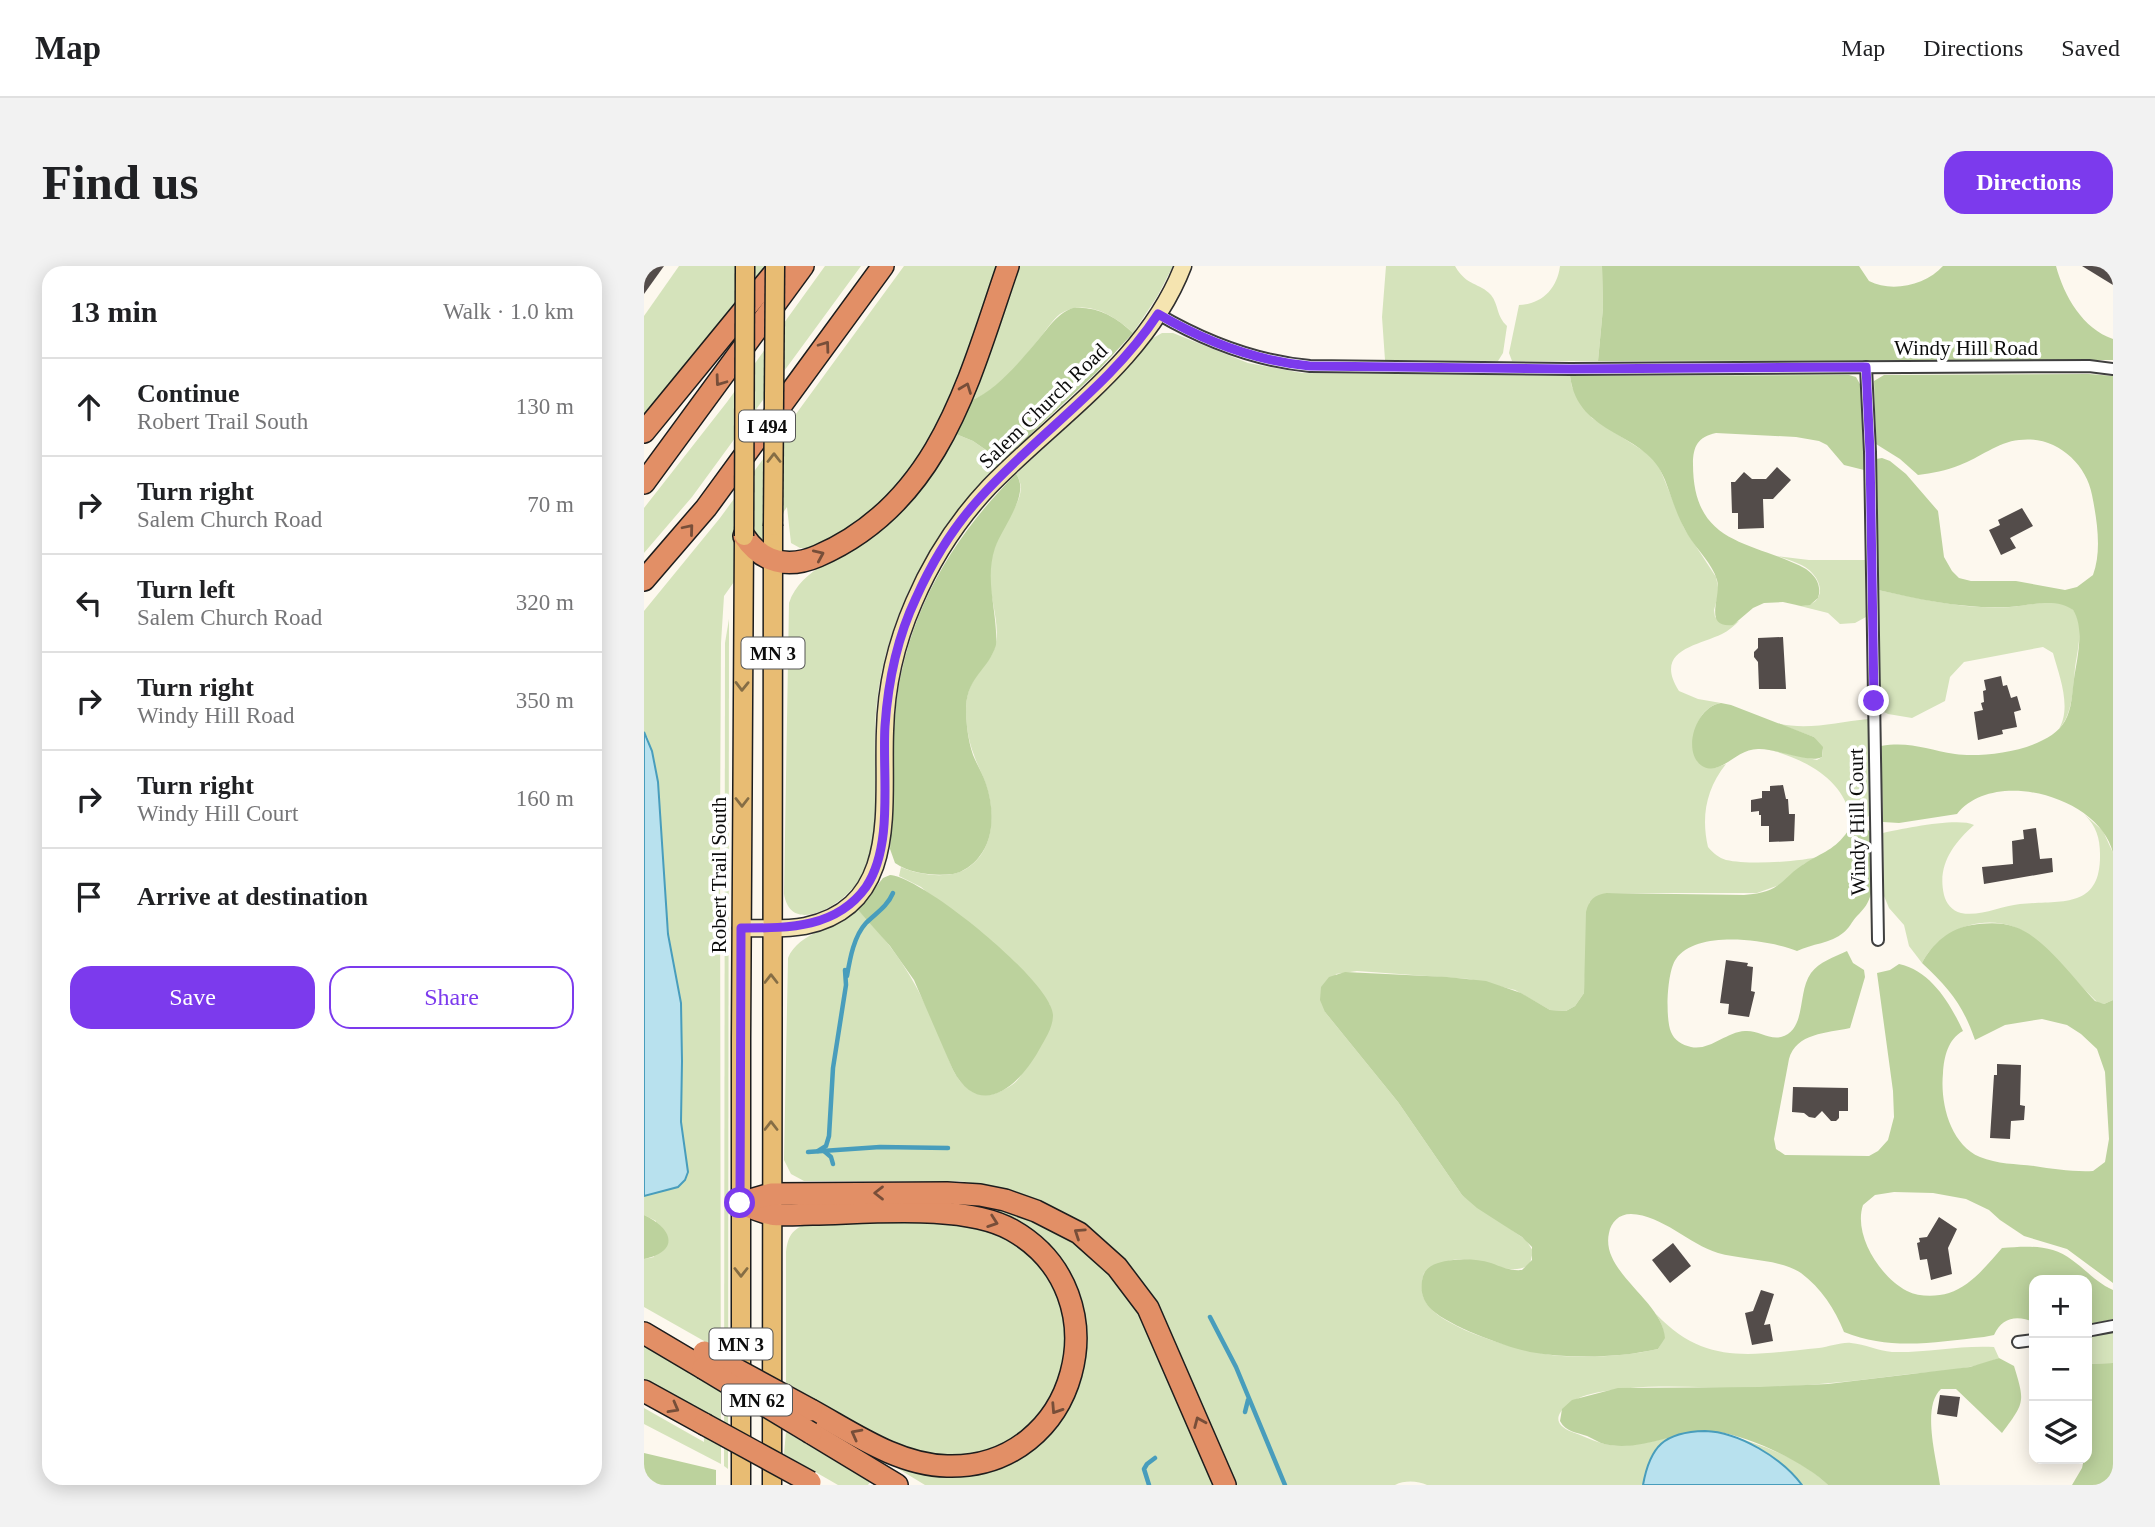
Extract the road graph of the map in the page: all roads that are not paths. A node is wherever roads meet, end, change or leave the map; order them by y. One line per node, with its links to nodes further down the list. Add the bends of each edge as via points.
1 (745, 266): 13 (main road, Robert Trail South / MN 3, bridge)
2 (775, 266): 13 (main road, Robert Trail South / MN 3, one-way to 2, bridge, via 773,526)
3 (780, 266): 11 (highway)
4 (803, 266): 12 (highway, one-way to 12)
5 (883, 266): 14 (highway, I 494, one-way to 5, via 706,508)
6 (1008, 266): 13 (highway, one-way to 6, via 799,562 830,550 871,523 913,481 953,419)
7 (1183, 266): 8 (street, Salem Church Road)
8 (1158, 314): 9 (street, Windy Hill Road, via 1231,349 1310,366); 16 (street, Salem Church Road, via 1114,369 988,488 941,549 908,615 893,667 885,729 883,831 874,872 858,896 838,913 805,926)
9 (1866, 367): 10 (street, Windy Hill Road); 17 (street, Windy Hill Court)
10 (2113, 369)
11 (644, 432)
12 (644, 483)
13 (758, 549): 15 (main road, Robert Trail South / MN 3, one-way to 15, via 743,569); 16 (main road, Robert Trail South / MN 3)
14 (644, 580)
15 (741, 928): 16 (street, Salem Church Road); 18 (main road, Robert Trail South / MN 3)
16 (771, 928): 19 (main road, Robert Trail South / MN 3, one-way to 16)
17 (1878, 940)
18 (740, 1203): 19 (highway); 29 (main road, Robert Trail South / MN 3, one-way to 29)
19 (771, 1204): 26 (highway, one-way to 26, bridge, via 938,1213 990,1220 1021,1236 1044,1255 1061,1280 1074,1318 1075,1362 1060,1403 1047,1422 1010,1452 970,1465 948,1466 916,1462); 30 (main road, Robert Trail South / MN 3); 32 (highway, one-way to 19, via 1148,1308 1117,1267 1079,1233 1037,1211 980,1195)
20 (644, 1320): 26 (highway)
21 (2113, 1326): 22 (street)
22 (2092, 1330)
23 (644, 1333): 26 (highway, MN 62)
24 (2029, 1341): 25 (street)
25 (2018, 1342)
26 (703, 1360): 31 (highway, MN 62, bridge)
27 (644, 1391): 28 (highway, MN 62, one-way to 28, bridge)
28 (805, 1484)
29 (741, 1485)
30 (772, 1485)
31 (897, 1485)
32 (1225, 1485)

